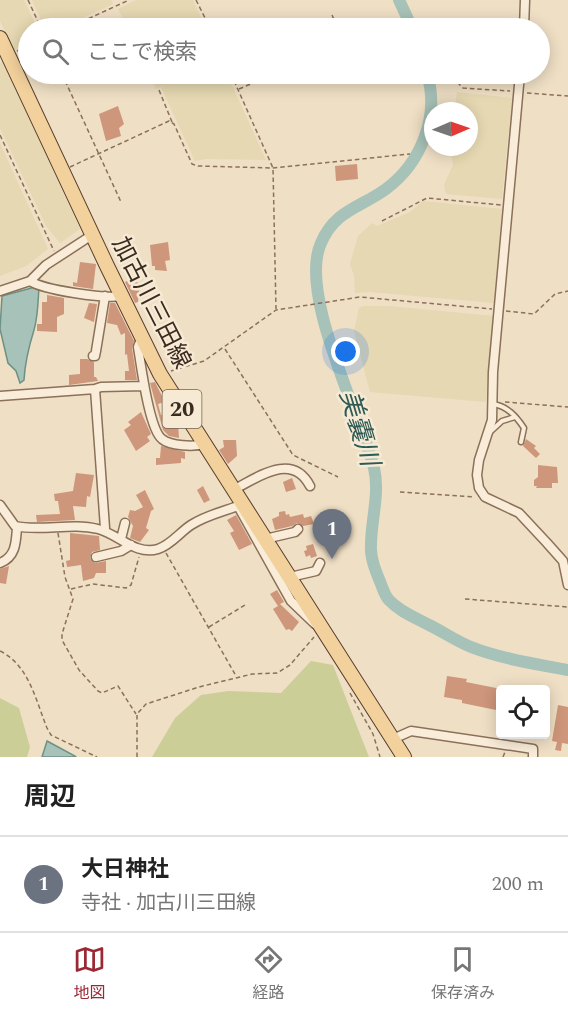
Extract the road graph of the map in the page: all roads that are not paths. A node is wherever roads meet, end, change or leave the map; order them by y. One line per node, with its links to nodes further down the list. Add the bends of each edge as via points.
1 (525, 0): 2 (street)
2 (524, 18)
3 (0, 38): 4 (main road, 加古川三田線 / 20)
4 (18, 77)
5 (21, 84): 7 (main road, 加古川三田線 / 20)
6 (519, 84): 17 (street)
7 (92, 235): 8 (street, via 46,265); 11 (main road, 加古川三田線 / 20)
8 (30, 281): 9 (street); 10 (street)
9 (0, 291)
10 (105, 296): 11 (street); 13 (street)
11 (121, 296): 12 (main road, 加古川三田線 / 20)
12 (141, 339): 14 (street, via 138,347); 21 (main road, 加古川三田線 / 20)
13 (93, 356)
14 (144, 386): 15 (street); 21 (street, via 159,437 176,444)
15 (95, 389): 16 (street); 29 (street)
16 (0, 396)
17 (492, 403): 18 (lane); 19 (street)
18 (516, 417): 19 (lane, via 502,421); 20 (lane, via 524,428)
19 (488, 432): 37 (street, via 477,475 483,496 519,513 563,561)
20 (521, 442)
21 (204, 444): 23 (main road, 加古川三田線 / 20)
22 (310, 486): 23 (street, via 306,478 284,467)
23 (233, 490): 25 (main road, 加古川三田線 / 20)
24 (0, 505): 27 (street)
25 (240, 505): 31 (main road, 加古川三田線 / 20); 32 (street, via 192,524 163,547 148,551); 38 (street, via 291,601 314,625)
26 (125, 523): 30 (street)
27 (17, 527): 29 (street, via 83,526); 34 (street, via 14,551)
28 (298, 529): 31 (street)
29 (104, 531): 30 (street)
30 (121, 539): 32 (street)
31 (266, 539): 36 (main road, 加古川三田線 / 20)
32 (131, 545): 33 (street)
33 (96, 557)
34 (0, 563)
35 (320, 563): 36 (street, via 316,571)
36 (290, 577): 38 (main road, 加古川三田線 / 20)
37 (568, 585)
38 (321, 625): 39 (main road, 加古川三田線 / 20)
39 (393, 739): 40 (main road, 加古川三田線 / 20); 41 (street, via 411,731 532,749)
40 (404, 757)
41 (533, 757)

